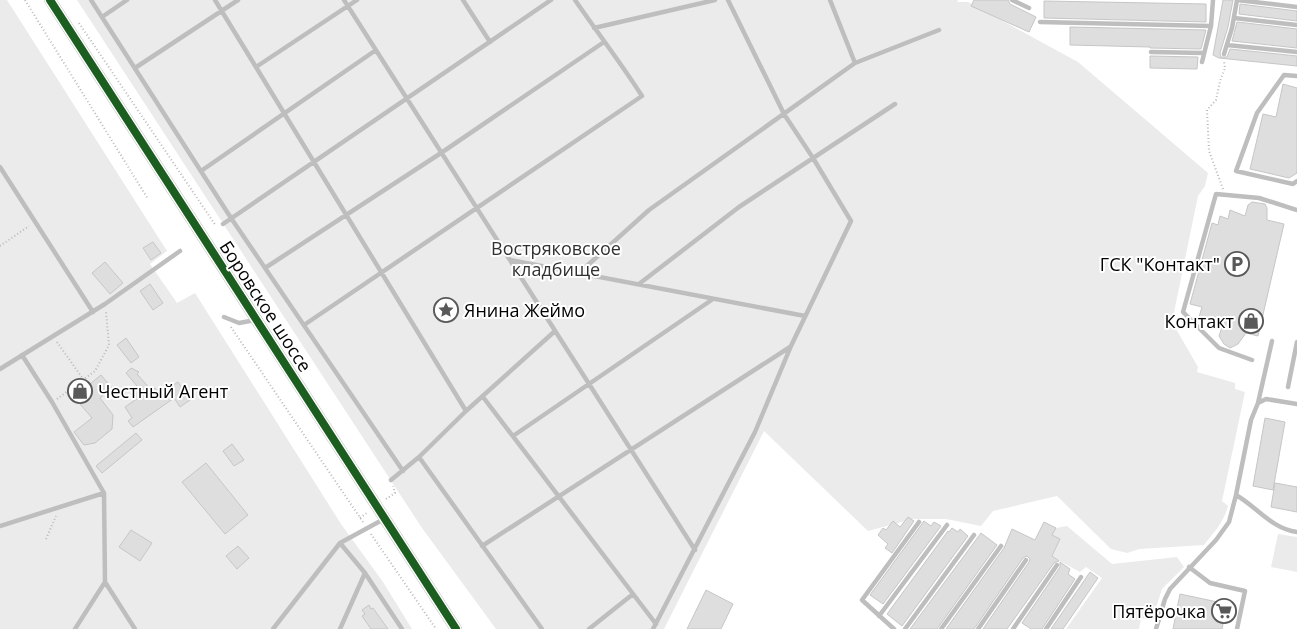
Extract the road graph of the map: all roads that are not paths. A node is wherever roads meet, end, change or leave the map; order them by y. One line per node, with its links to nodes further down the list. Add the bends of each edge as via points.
1 (50, 0): 66 (street, Боровское шоссе)
2 (91, 0): 21 (lane)
3 (127, 0): 21 (lane)
4 (215, 0): 20 (lane)
5 (238, 0): 20 (lane)
6 (344, 0): 17 (lane)
7 (357, 0): 17 (lane)
8 (463, 0): 28 (lane)
9 (552, 0): 28 (lane)
10 (575, 0): 26 (lane)
11 (715, 0): 26 (lane)
12 (728, 0): 44 (lane)
13 (830, 0): 37 (lane)
14 (1012, 0): 19 (lane)
15 (1213, 0): 25 (lane)
16 (1236, 0): 18 (lane); 22 (lane)
17 (348, 6): 31 (lane); 38 (lane)
18 (1297, 6)
19 (1029, 8)
20 (222, 10): 38 (lane); 39 (lane)
21 (102, 17): 39 (lane)
22 (1234, 18): 24 (lane); 30 (lane)
23 (1040, 22): 25 (lane)
24 (1297, 25)
25 (1211, 26): 34 (lane)
26 (594, 28): 29 (lane)
27 (939, 30): 37 (lane)
28 (490, 42): 41 (lane)
29 (604, 42): 45 (lane); 51 (lane, via 642,96)
30 (1227, 45): 33 (lane); 35 (lane)
31 (376, 50): 41 (lane); 43 (lane)
32 (1151, 52): 34 (lane)
33 (1297, 52)
34 (1204, 53): 36 (lane)
35 (1224, 54)
36 (1202, 62)
37 (855, 63): 44 (lane)
38 (256, 67): 43 (lane)
39 (135, 68): 49 (lane)
40 (1297, 76): 50 (lane, via 1284,75 1257,113 1236,172 1293,184)
41 (407, 98): 45 (lane); 47 (lane)
42 (895, 104): 46 (lane)
43 (284, 113): 47 (lane); 49 (lane)
44 (784, 114): 46 (lane); 60 (lane, via 649,210)
45 (442, 153): 51 (lane); 53 (lane)
46 (813, 158): 61 (lane, via 739,207); 64 (lane, via 850,222)
47 (314, 162): 53 (lane); 54 (lane)
48 (0, 167): 63 (lane)
49 (201, 171): 54 (lane)
50 (1297, 181)
51 (477, 208): 57 (lane); 59 (lane)
52 (1297, 210): 73 (lane, via 1259,198 1216,194 1183,312 1219,348)
53 (346, 215): 58 (lane); 59 (lane)
54 (231, 218): 55 (lane); 58 (lane)
55 (223, 224)
56 (180, 251): 63 (lane)
57 (510, 260): 60 (lane); 68 (lane)
58 (265, 268): 67 (lane)
59 (382, 272): 67 (lane); 80 (lane)
60 (580, 273): 61 (lane)
61 (639, 284): 62 (lane)
62 (713, 298): 64 (lane); 75 (lane)
63 (93, 312): 72 (lane)
64 (806, 316): 71 (lane)
65 (224, 317): 66 (lane, via 239,323)
66 (257, 320): 89 (street, Боровское шоссе)
67 (304, 325): 84 (lane)
68 (555, 332): 75 (lane); 77 (lane)
69 (1272, 341): 78 (lane)
70 (1297, 342): 76 (lane)
71 (791, 346): 82 (lane); 98 (lane, via 755,432)
72 (22, 355): 74 (lane); 86 (lane)
73 (1252, 360)
74 (0, 368)
75 (589, 384): 81 (lane); 82 (lane)
76 (1288, 388)
77 (483, 396): 80 (lane); 81 (lane)
78 (1258, 404): 79 (lane, via 1266,400); 87 (lane, via 1251,420)
79 (1297, 404)
80 (466, 411): 83 (lane)
81 (513, 436): 88 (lane)
82 (631, 450): 88 (lane); 98 (lane)
83 (419, 457): 84 (lane); 96 (lane)
84 (403, 470): 85 (lane)
85 (391, 480)
86 (104, 493): 92 (lane); 104 (lane)
87 (1236, 495): 93 (lane, via 1280,528); 101 (lane, via 1223,532)
88 (559, 496): 96 (lane); 105 (lane)
89 (385, 518): 95 (lane); 114 (street, Боровское шоссе)
90 (919, 522): 106 (lane, via 862,600)
91 (947, 525): 106 (lane)
92 (0, 526)
93 (1297, 532)
94 (974, 535): 118 (lane)
95 (340, 543): 102 (lane); 111 (lane)
96 (482, 546): 115 (lane)
97 (1001, 546): 119 (lane)
98 (695, 550): 107 (lane)
99 (1026, 560): 120 (lane)
100 (1057, 566): 108 (lane)
101 (1189, 568): 122 (lane, via 1170,589); 123 (lane, via 1210,583 1245,590)
102 (365, 573): 112 (lane); 113 (lane)
103 (1081, 578): 121 (lane)
104 (105, 582): 109 (lane); 110 (lane)
105 (634, 594): 107 (lane); 116 (lane)
106 (879, 616): 117 (lane)
107 (654, 626)
108 (1015, 628)
109 (75, 629)
110 (135, 629)
111 (273, 629)
112 (340, 629)
113 (402, 629)
114 (456, 629)
115 (542, 629)
116 (588, 629)
117 (894, 629)
118 (905, 629)
119 (942, 629)
120 (978, 629)
121 (1046, 629)
122 (1156, 629)
123 (1237, 629)

